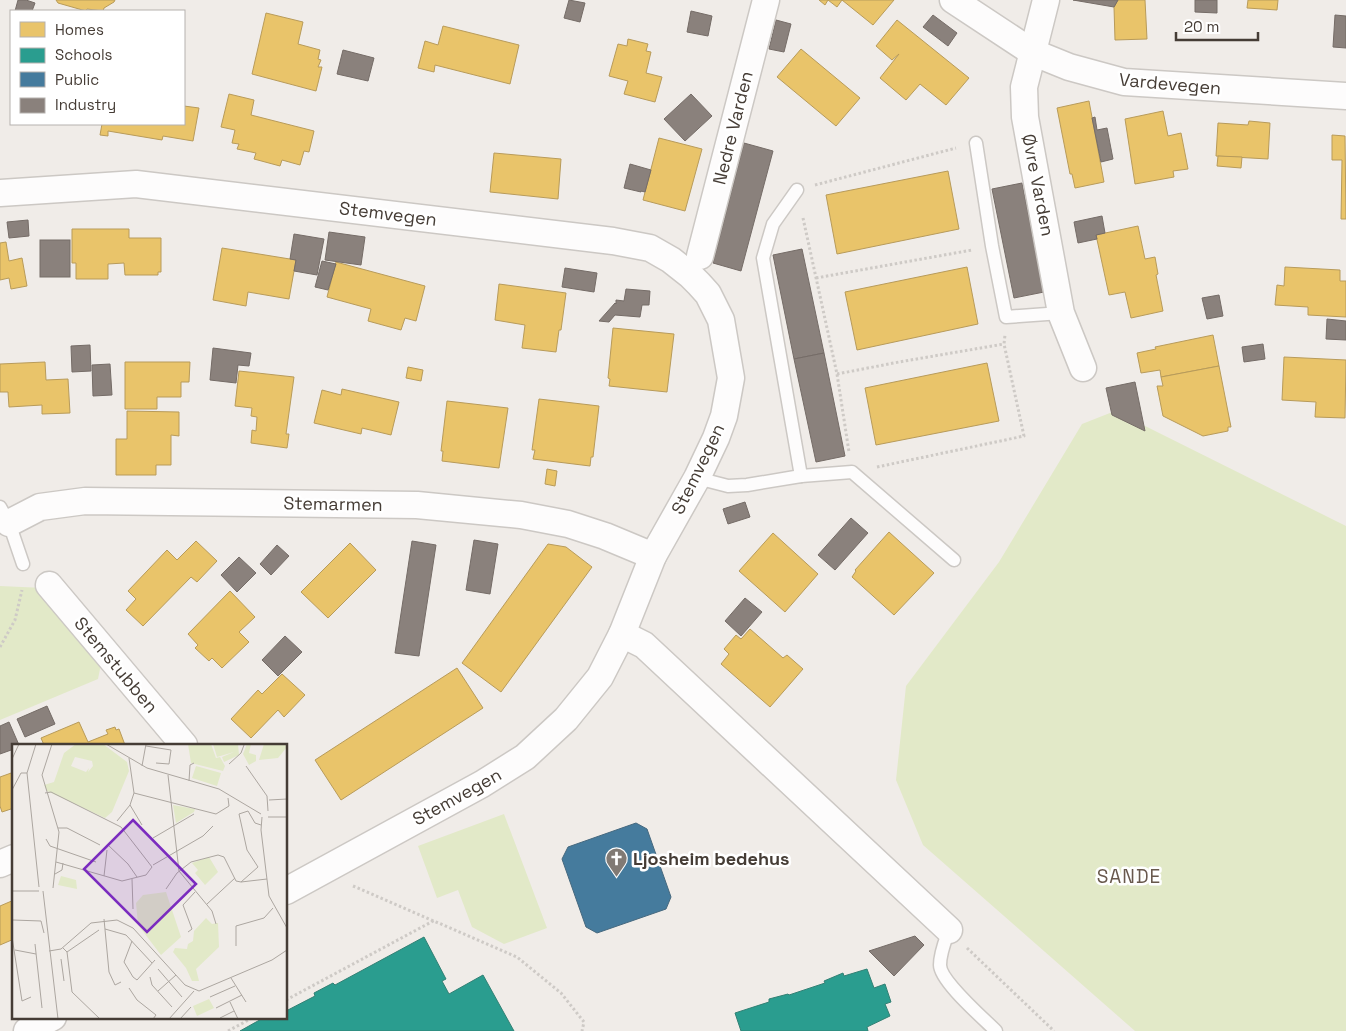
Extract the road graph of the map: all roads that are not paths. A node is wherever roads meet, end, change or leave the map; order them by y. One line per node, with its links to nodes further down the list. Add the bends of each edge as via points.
1 (766, 0): 9 (street, Nedre Varden)
2 (953, 0): 4 (street, Vardevegen)
3 (1046, 0): 4 (street, Øvre Varden)
4 (1032, 52): 5 (street, Vardevegen, via 1069,67 1124,82); 10 (street, Øvre Varden, via 1024,87 1025,117)
5 (1346, 96)
6 (976, 143): 10 (lane, via 1006,317)
7 (797, 190): 12 (lane, via 773,224 763,258)
8 (0, 193): 13 (street, Stemvegen, via 136,184 650,248 690,275 708,294 721,320 726,342 731,378 726,408)
9 (700, 256)
10 (1061, 313): 11 (street, Øvre Varden)
11 (1083, 368)
12 (801, 476): 13 (lane, via 728,486); 16 (lane, via 852,472)
13 (697, 478): 15 (street, Stemvegen)
14 (5, 515): 15 (street, Stemarmen, via 85,501 417,505 521,515 568,524); 17 (lane)
15 (653, 556): 19 (street, Stemvegen)
16 (954, 560)
17 (24, 564)
18 (49, 585): 20 (street, Stemstubben)
19 (622, 634): 23 (street, Stemvegen, via 600,677 566,720 525,757 482,784); 24 (street, via 644,645)
20 (183, 744)
21 (12, 859): 22 (street)
22 (0, 864)
23 (288, 890)
24 (949, 930): 27 (lane, via 940,967 950,985)
25 (51, 1018): 26 (street)
26 (27, 1031)
27 (996, 1031)

